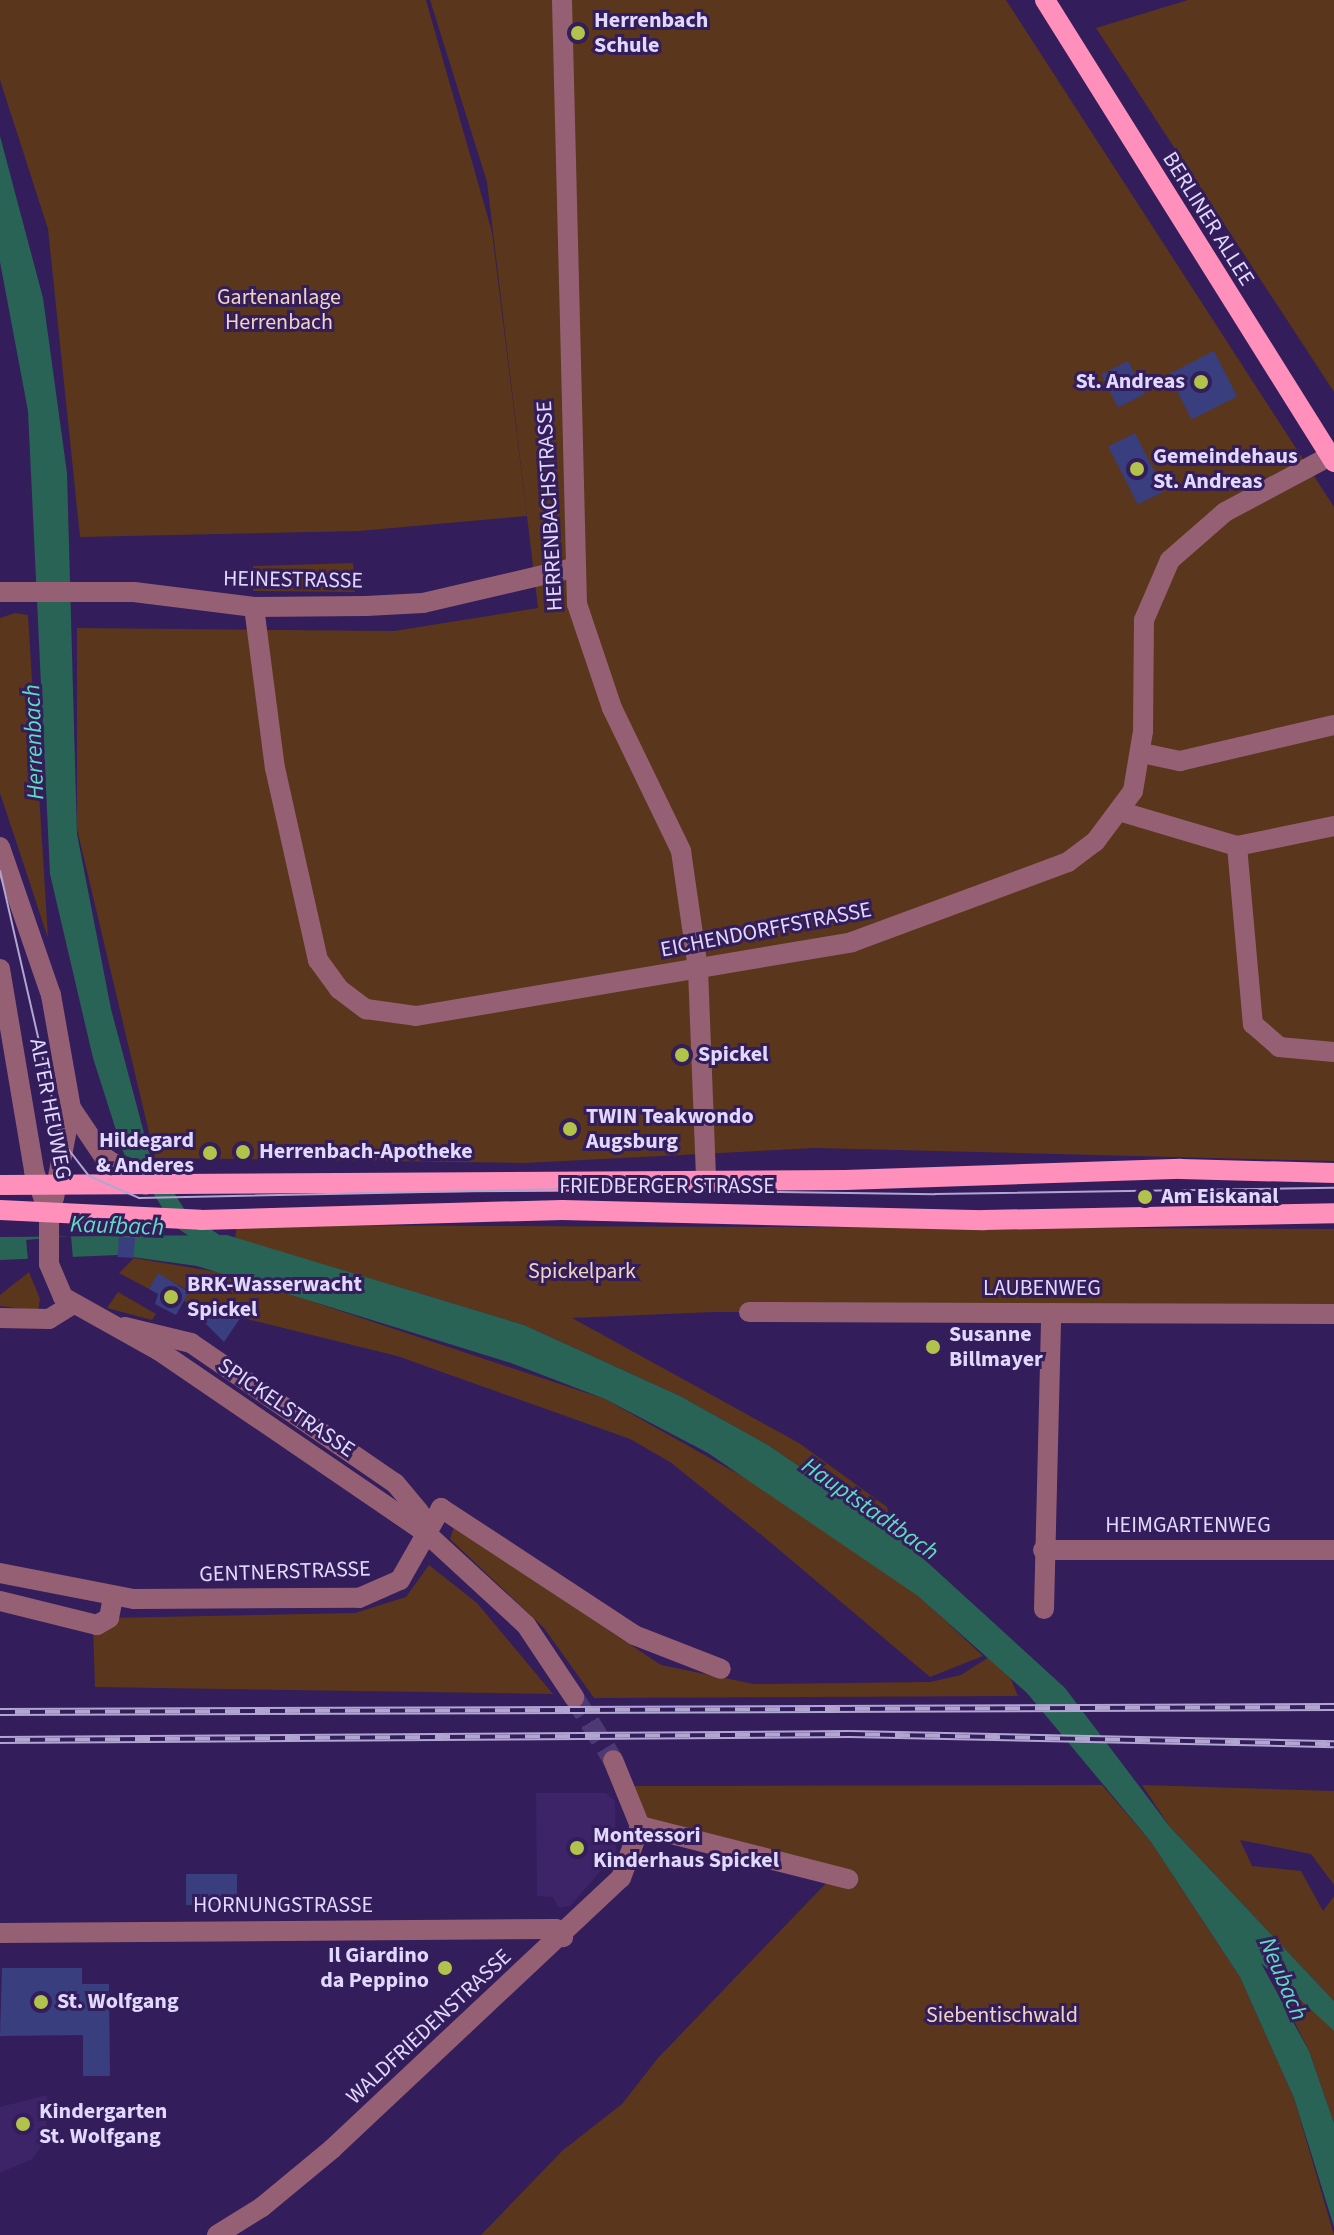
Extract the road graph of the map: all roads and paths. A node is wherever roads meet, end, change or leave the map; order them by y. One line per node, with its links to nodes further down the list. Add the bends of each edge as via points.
1 (562, 0): 4 (street, HERRENBACHSTRASSE, via 569,124)
2 (1045, 0): 3 (main road, BERLINER ALLEE)
3 (1332, 459): 8 (street, EICHENDORFFSTRASSE, via 1225,512 1170,560 1144,620)
4 (573, 568): 6 (street, HEINESTRASSE, via 423,603); 14 (street, HERRENBACHSTRASSE, via 591,655 681,851)
5 (2, 593): 6 (street, HEINESTRASSE, via 71,590)
6 (254, 607): 14 (street, EICHENDORFFSTRASSE, via 275,768 310,934 325,972 349,998 366,1009 416,1016)
7 (1334, 725): 8 (street, via 1180,761)
8 (1142, 753): 9 (street, EICHENDORFFSTRASSE)
9 (1122, 812): 11 (street); 14 (street, EICHENDORFFSTRASSE, via 1068,862 992,895 852,942)
10 (1334, 826): 11 (street)
11 (1237, 846): 15 (street, via 1253,1024 1279,1047)
12 (0, 847): 16 (street, ALTER HEUWEG, via 51,995)
13 (0, 969): 20 (street, ALTER HEUWEG)
14 (698, 969): 19 (street, HERRENBACHSTRASSE)
15 (1334, 1052)
16 (71, 1108): 18 (street); 20 (street, ALTER HEUWEG)
17 (1334, 1173): 19 (main road, FRIEDBERGER STRASSE, via 1181,1169)
18 (117, 1176): 19 (main road, FRIEDBERGER STRASSE, via 146,1185 188,1186); 20 (main road, FRIEDBERGER STRASSE)
19 (706, 1179)
20 (49, 1184): 21 (main road, FRIEDBERGER STRASSE); 24 (street, ALTER HEUWEG)
21 (0, 1185)
22 (0, 1210): 24 (main road, FRIEDBERGER STRASSE)
23 (1334, 1213): 24 (main road, FRIEDBERGER STRASSE, via 984,1220 546,1210)
24 (49, 1223): 25 (street, SPICKELSTRASSE, via 49,1264 63,1297)
25 (73, 1304): 29 (street, via 49,1319); 30 (street, SPICKELSTRASSE)
26 (749, 1312): 27 (street, LAUBENWEG)
27 (1051, 1313): 28 (street, LAUBENWEG); 34 (street)
28 (1334, 1314)
29 (0, 1318)
30 (116, 1327): 31 (street, SPICKELSTRASSE, via 160,1331 191,1343); 33 (street, SPICKELSTRASSE)
31 (409, 1496): 32 (street, SPICKELSTRASSE); 33 (street, SPICKELSTRASSE)
32 (441, 1508): 33 (street); 40 (street, SPICKELSTRASSE, via 634,1635)
33 (426, 1533): 37 (street, GENTNERSTRASSE, via 400,1580 377,1595); 41 (street, SPICKELSTRASSE, via 526,1625)
34 (1043, 1550): 35 (street, HEIMGARTENWEG); 39 (street)
35 (1334, 1550)
36 (0, 1573): 37 (street, GENTNERSTRASSE)
37 (113, 1597): 38 (street, via 109,1618 97,1625)
38 (0, 1601)
39 (1044, 1609)
40 (721, 1669)
41 (574, 1697)
42 (613, 1760): 43 (street)
43 (640, 1826): 44 (street); 46 (street, WALDFRIEDENSTRASSE, via 621,1878)
44 (848, 1879)
45 (0, 1933): 46 (street, HORNUNGSTRASSE, via 556,1929)
46 (563, 1937): 47 (street, WALDFRIEDENSTRASSE, via 332,2149 262,2207)
47 (217, 2235)

